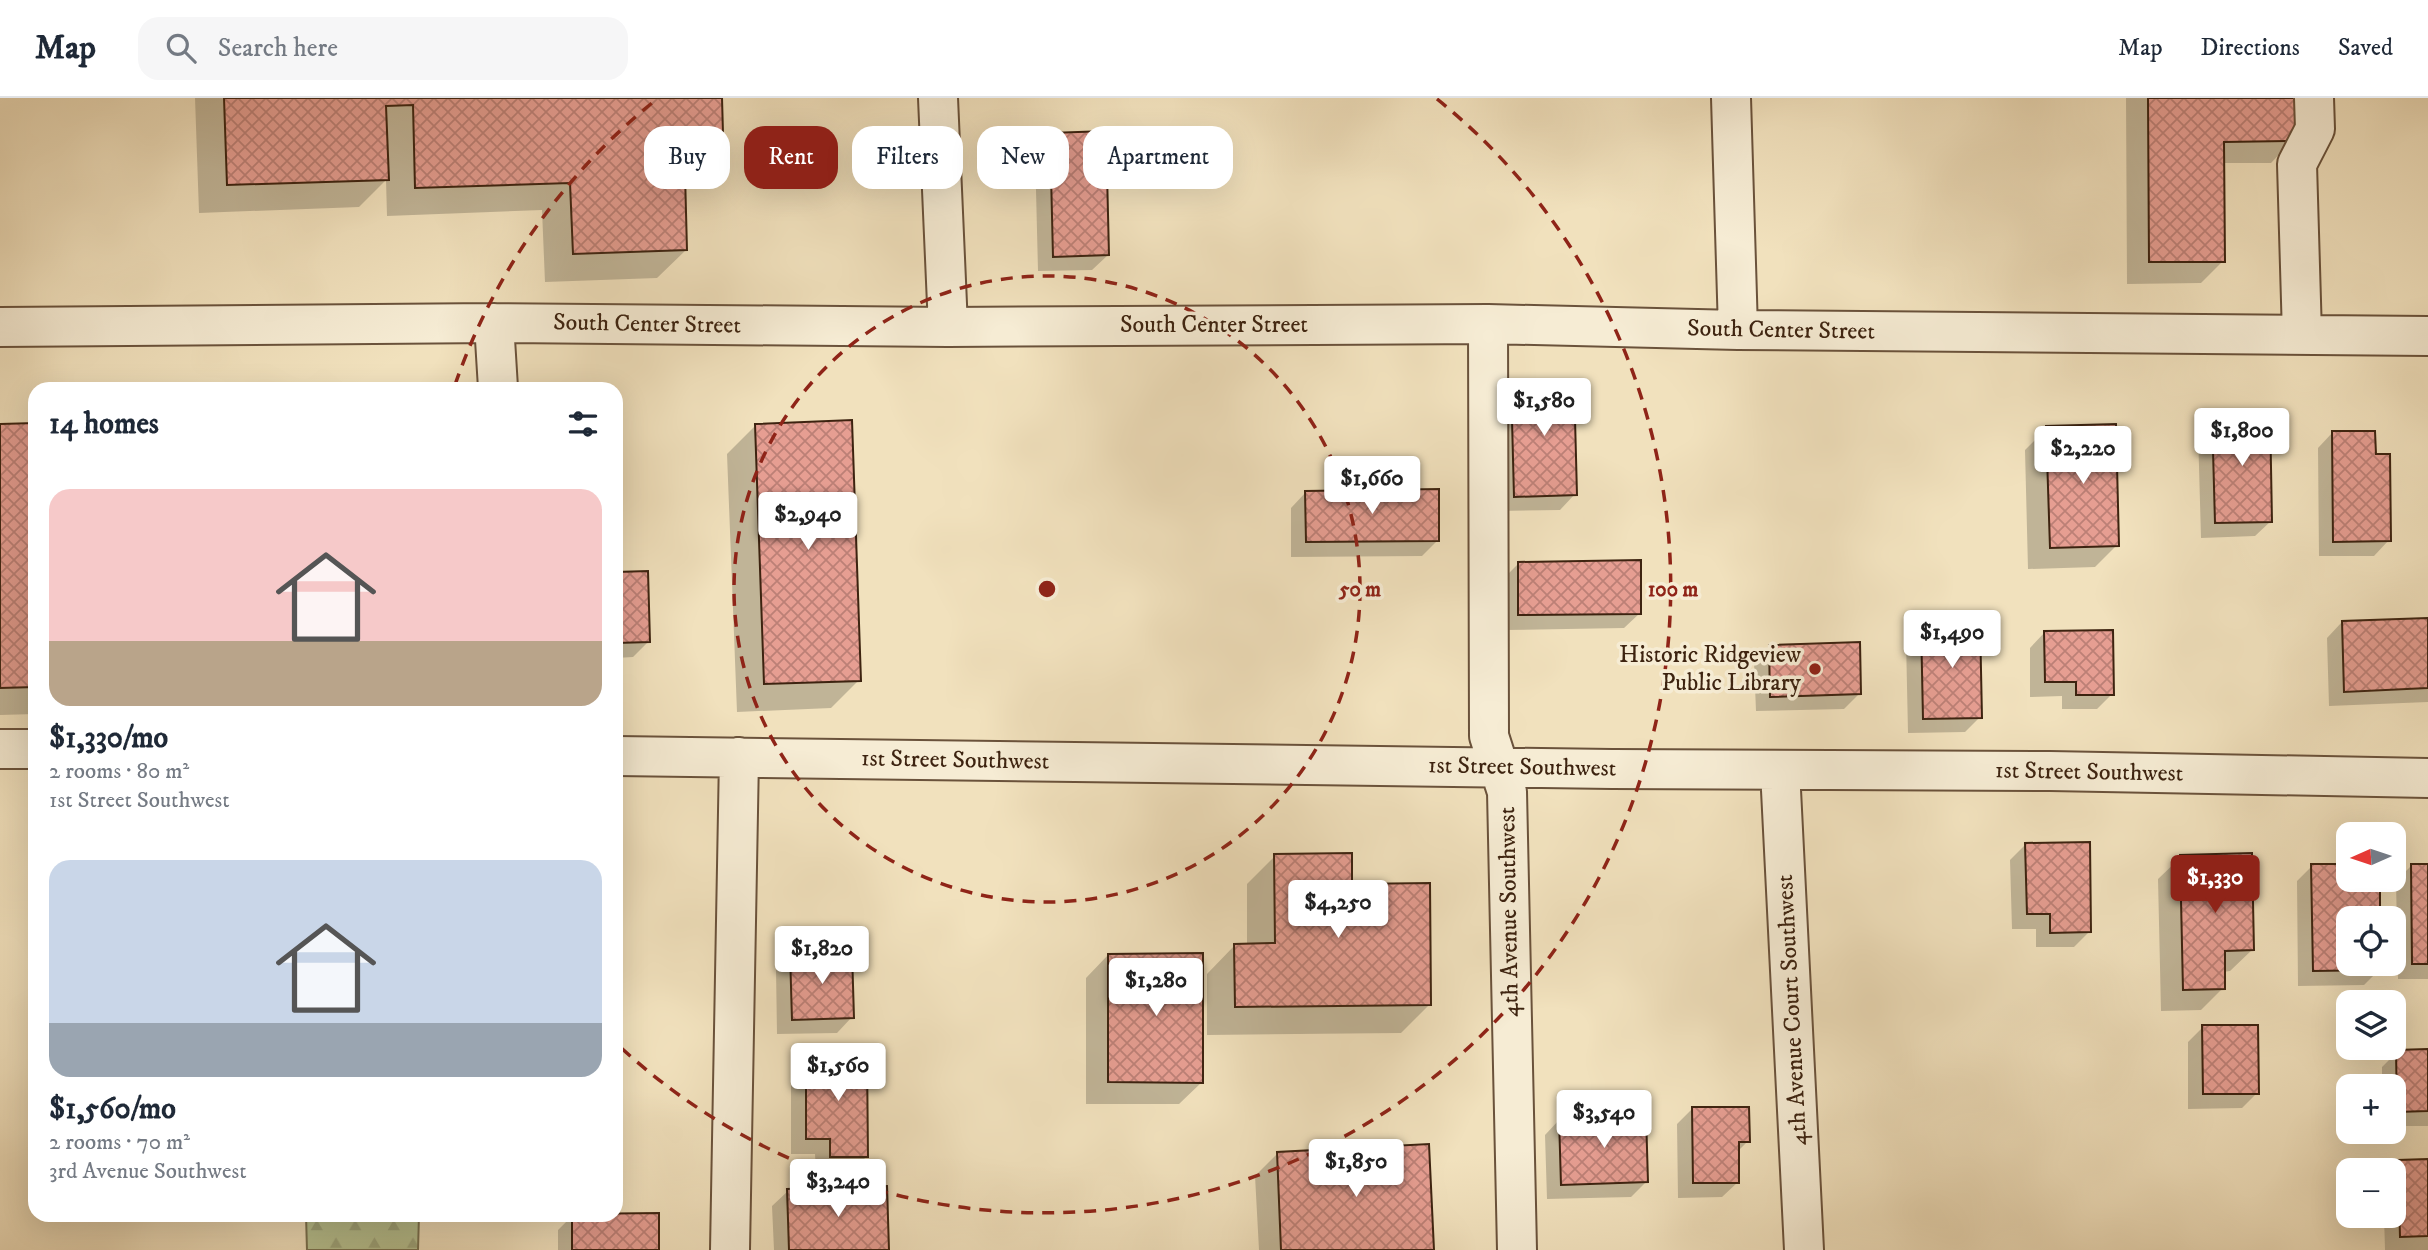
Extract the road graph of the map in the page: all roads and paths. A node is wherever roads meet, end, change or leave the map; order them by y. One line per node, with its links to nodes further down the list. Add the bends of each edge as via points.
1 (938, 98): 7 (street)
2 (1731, 98): 8 (street)
3 (2314, 98): 9 (street, via 2315,129 2297,164)
4 (494, 323): 6 (street, South Center Street); 7 (street, South Center Street); 11 (street)
5 (1488, 324): 7 (street, South Center Street); 8 (street, South Center Street); 16 (street, 4th Avenue Southwest, via 1489,736)
6 (0, 327)
7 (948, 327)
8 (1738, 330): 9 (street, South Center Street)
9 (2302, 335): 10 (street, South Center Street)
10 (2428, 336)
11 (498, 382)
12 (0, 749): 13 (street)
13 (28, 749)
14 (623, 756): 15 (street, 1st Street Southwest)
15 (739, 757): 16 (street, 1st Street Southwest); 19 (street)
16 (1497, 766): 17 (street, 1st Street Southwest); 20 (street, 4th Avenue Southwest, via 1507,792)
17 (1780, 770): 18 (street, 1st Street Southwest); 21 (street, 4th Avenue Court Southwest)
18 (2428, 778)
19 (730, 1250)
20 (1517, 1250)
21 (1804, 1250)

